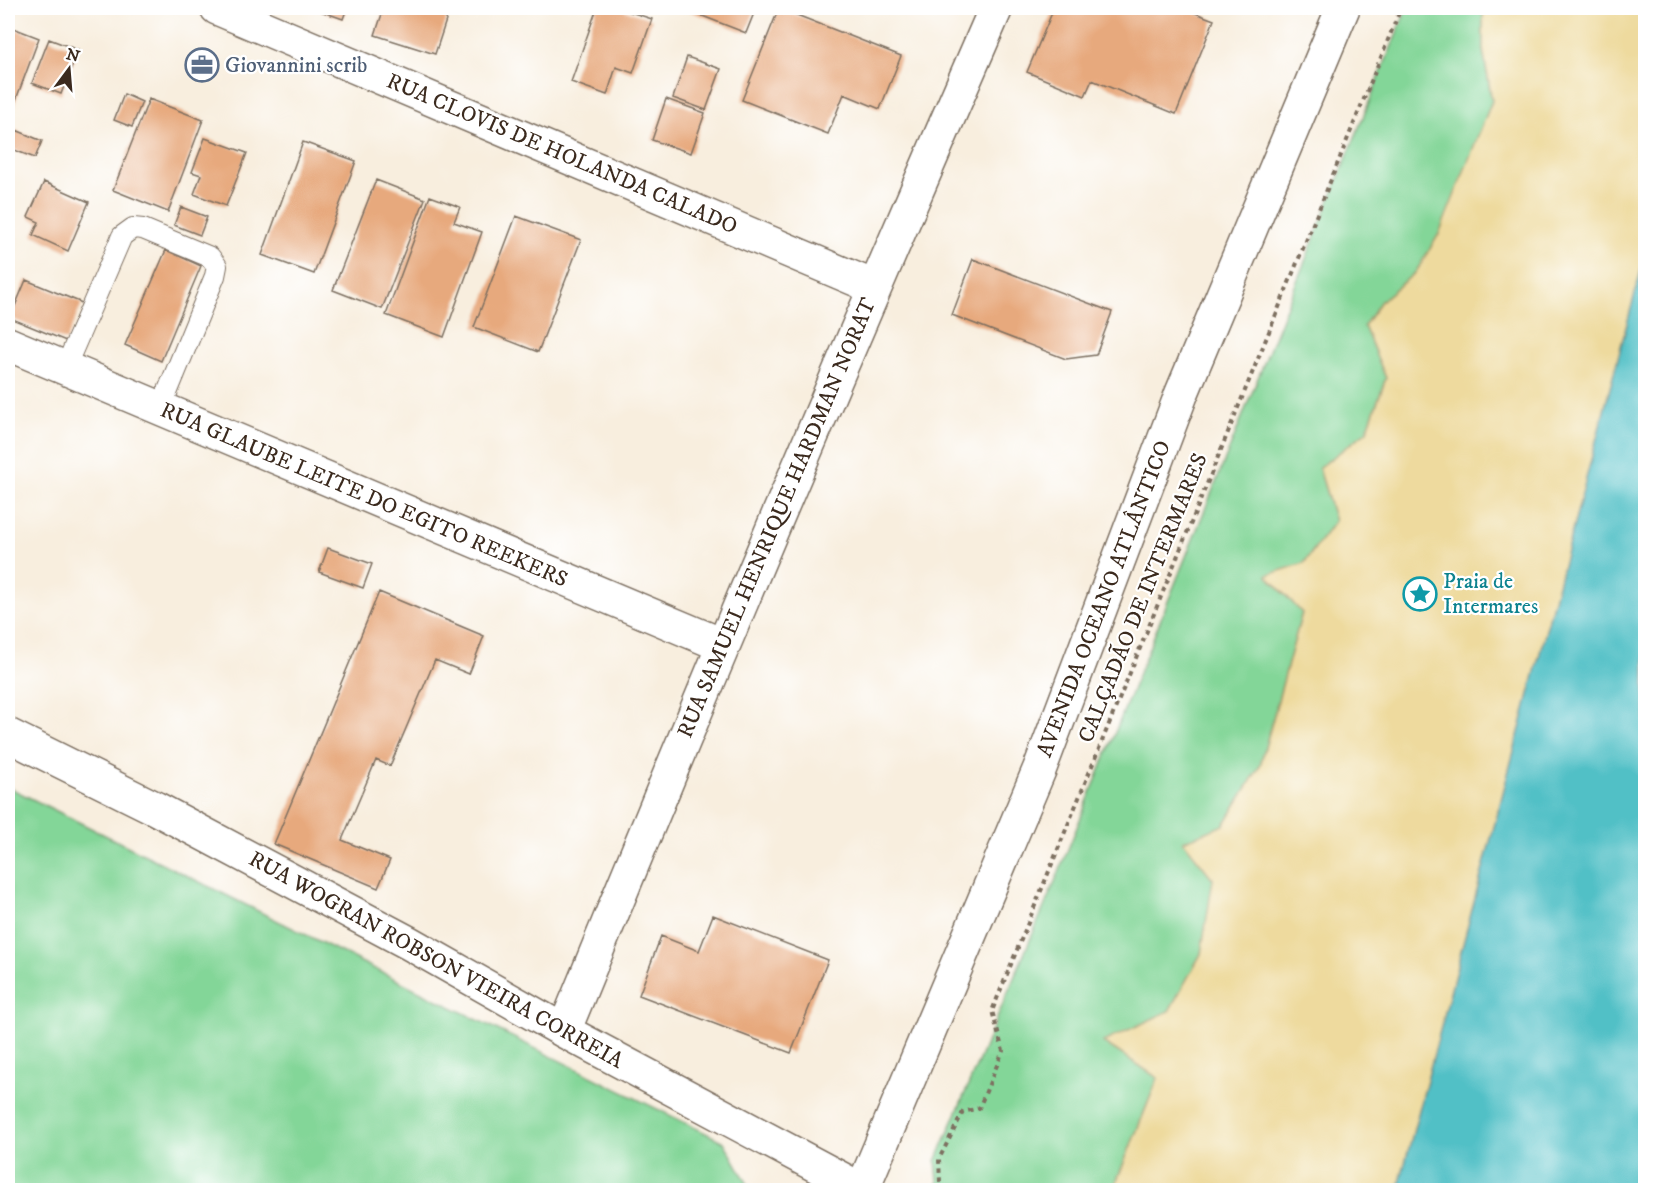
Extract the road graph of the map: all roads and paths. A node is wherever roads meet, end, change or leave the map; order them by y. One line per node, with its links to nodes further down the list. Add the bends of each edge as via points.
1 (217, 8): 5 (street, RUA CLOVIS DE HOLANDA CALADO)
2 (996, 8): 5 (street, RUA SAMUEL HENRIQUE HARDMAN NORAT)
3 (1343, 8): 12 (street, AVENIDA OCEANO ATLÂNTICO, via 1181,396 1040,768)
4 (1401, 8): 13 (path, CALÇADÃO DE INTERMARES, via 992,1011 1003,1051 979,1108 963,1112 939,1159 940,1182)
5 (874, 287): 9 (street, RUA SAMUEL HENRIQUE HARDMAN NORAT)
6 (8, 344): 7 (street, RUA GLAUBE LEITE DO EGITO REEKERS)
7 (65, 368): 8 (street, RUA GLAUBE LEITE DO EGITO REEKERS); 8 (lane, via 122,236 133,228 143,229 210,257 217,266 215,276)
8 (160, 410): 9 (street, RUA GLAUBE LEITE DO EGITO REEKERS)
9 (722, 645): 11 (street, RUA SAMUEL HENRIQUE HARDMAN NORAT)
10 (8, 735): 11 (street, RUA WOGRAN ROBSON VIEIRA CORREIA, via 399,937)
11 (564, 1030): 12 (street, RUA WOGRAN ROBSON VIEIRA CORREIA)
12 (862, 1191)
13 (936, 1191)

